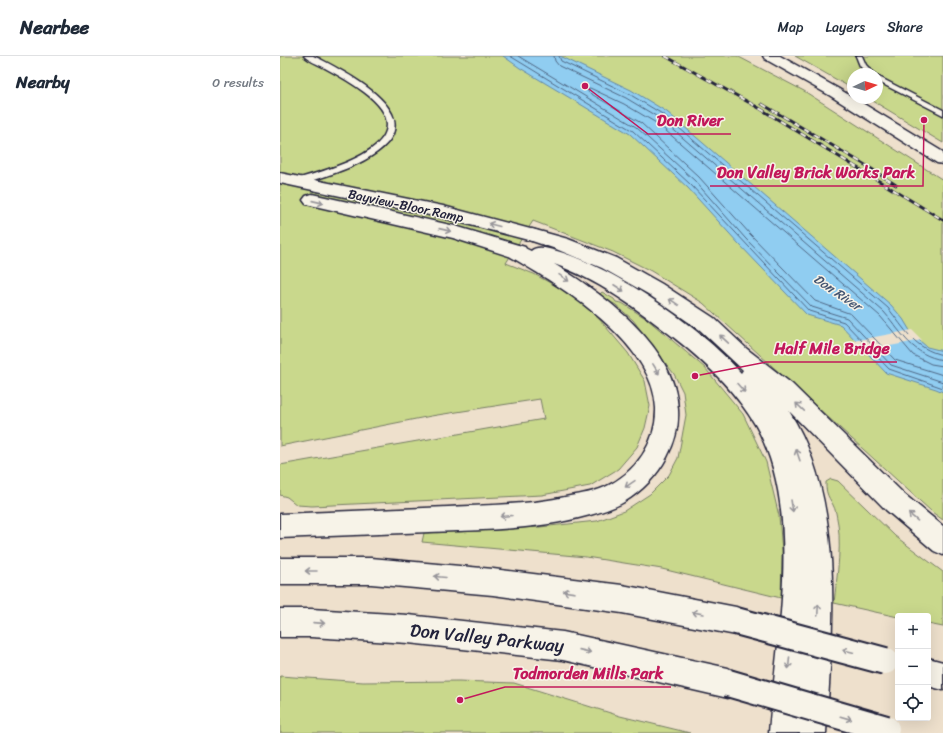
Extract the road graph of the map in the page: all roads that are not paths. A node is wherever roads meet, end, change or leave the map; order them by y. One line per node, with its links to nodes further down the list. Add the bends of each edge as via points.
1 (307, 56): 8 (lane, via 364,88 377,99 387,110 391,128 385,142 365,157 340,167)
2 (770, 56): 7 (main road)
3 (859, 56): 4 (lane)
4 (865, 68)
5 (883, 81): 6 (lane)
6 (943, 113)
7 (943, 159)
8 (288, 180): 10 (main road, Bayview-Bloor Ramp, one-way to 8, via 443,212)
9 (280, 193): 10 (main road, Bayview-Bloor Ramp, one-way to 10, via 455,232)
10 (525, 243): 11 (main road, one-way to 10, via 707,324 609,263 562,244); 12 (main road, one-way to 12, via 559,275 591,297 619,323 658,371 663,383 668,416 657,454 638,478 613,496 584,506 548,512 497,517); 20 (main road, one-way to 20, via 614,285 684,333 715,359 764,420 780,456 790,492 796,531 796,586)
11 (740, 355): 13 (main road, one-way to 11, via 895,502 784,392); 21 (main road, one-way to 11, via 819,590 819,557 813,506 804,469 792,438)
12 (280, 526)
13 (943, 542)
14 (280, 571): 16 (main road, one-way to 14, bridge, via 736,621 622,600 493,582 371,571)
15 (280, 623): 19 (main road, Don Valley Parkway, one-way to 19, bridge, via 311,622 408,629 563,646 728,683)
16 (892, 663)
17 (931, 673): 18 (main road)
18 (943, 676)
19 (893, 731)
20 (784, 733)
21 (811, 733)

